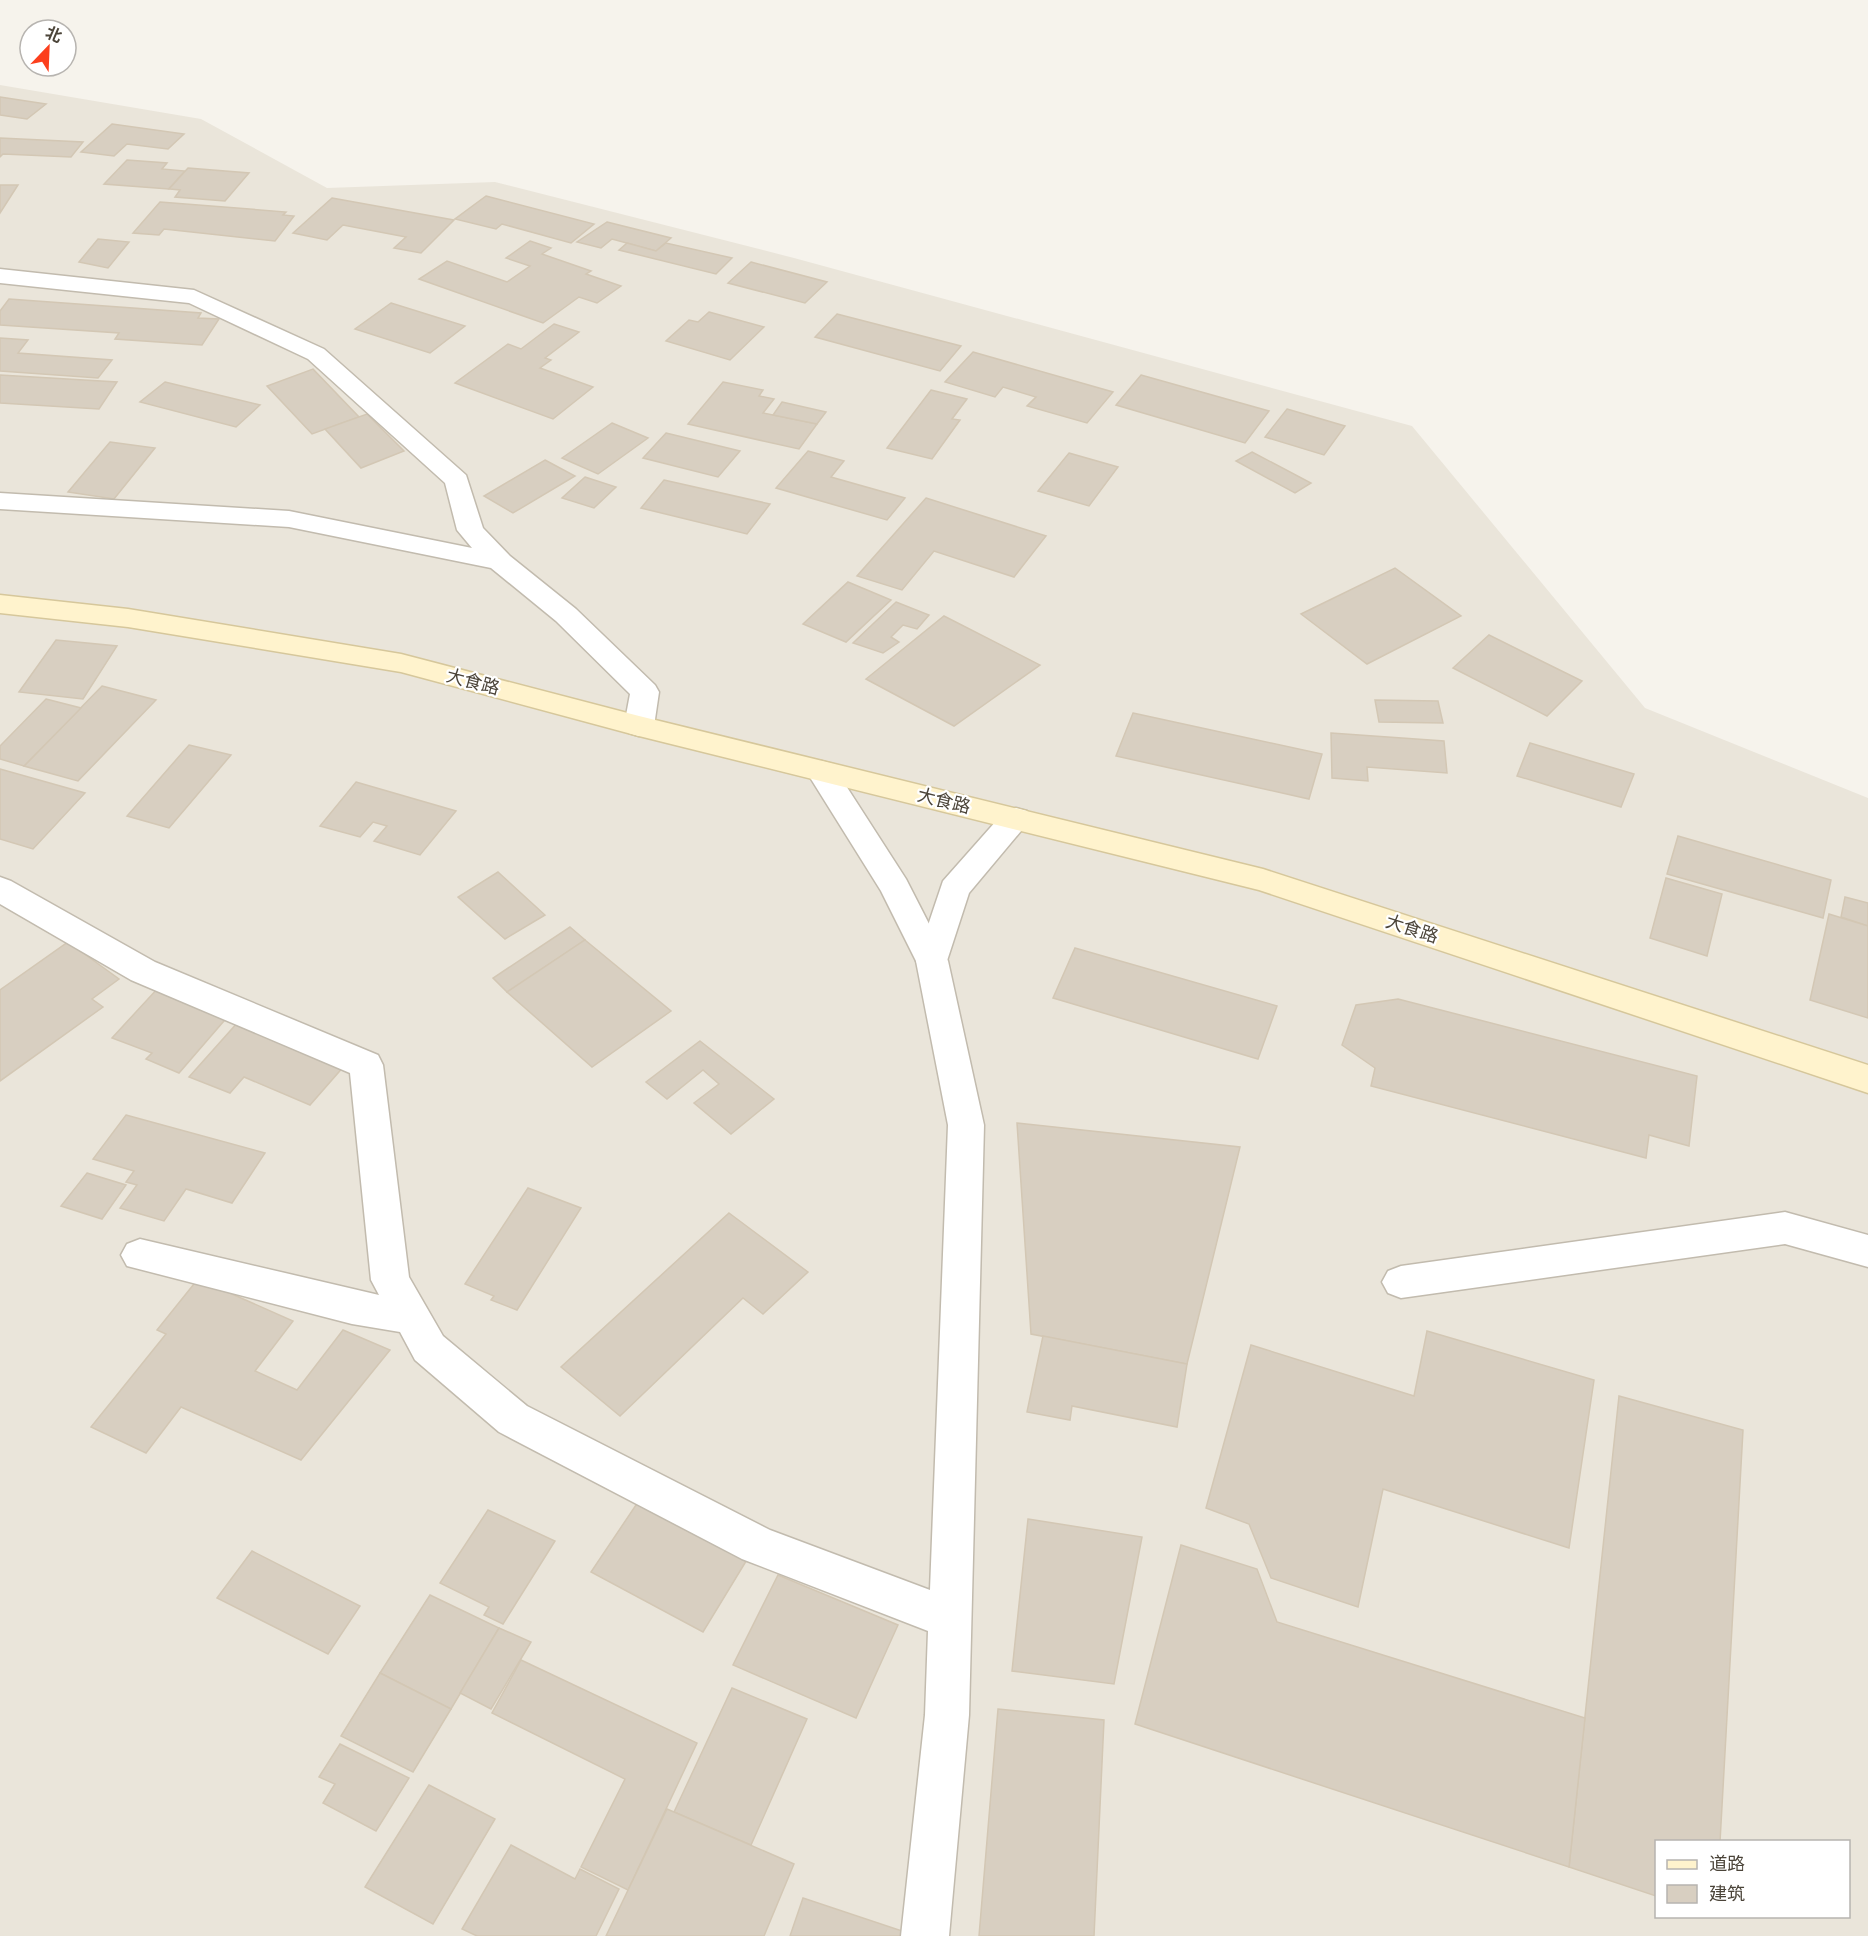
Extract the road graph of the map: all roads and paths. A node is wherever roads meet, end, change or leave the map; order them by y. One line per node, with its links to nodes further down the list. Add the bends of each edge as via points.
1 (0, 276): 3 (street, via 194,297 316,354 457,480 470,530)
2 (0, 501): 3 (street, via 289,519)
3 (500, 562): 5 (street, via 566,615 645,692)
4 (0, 604): 5 (street, 大食路, via 128,618 401,663)
5 (639, 726): 6 (street, 大食路)
6 (821, 771): 7 (street, 大食路); 9 (street, via 895,887)
7 (1016, 819): 9 (street, via 954,889); 10 (street, 大食路, via 1263,880)
8 (0, 889): 14 (street, via 143,971 366,1065 390,1280)
9 (932, 962): 15 (street, via 966,1125)
10 (1868, 1079)
11 (1868, 1251): 13 (street, via 1785,1228)
12 (140, 1255): 14 (street)
13 (1401, 1282)
14 (412, 1318): 15 (street, via 429,1348 513,1419 757,1545)
15 (951, 1619): 16 (street, via 947,1715)
16 (925, 1936)

